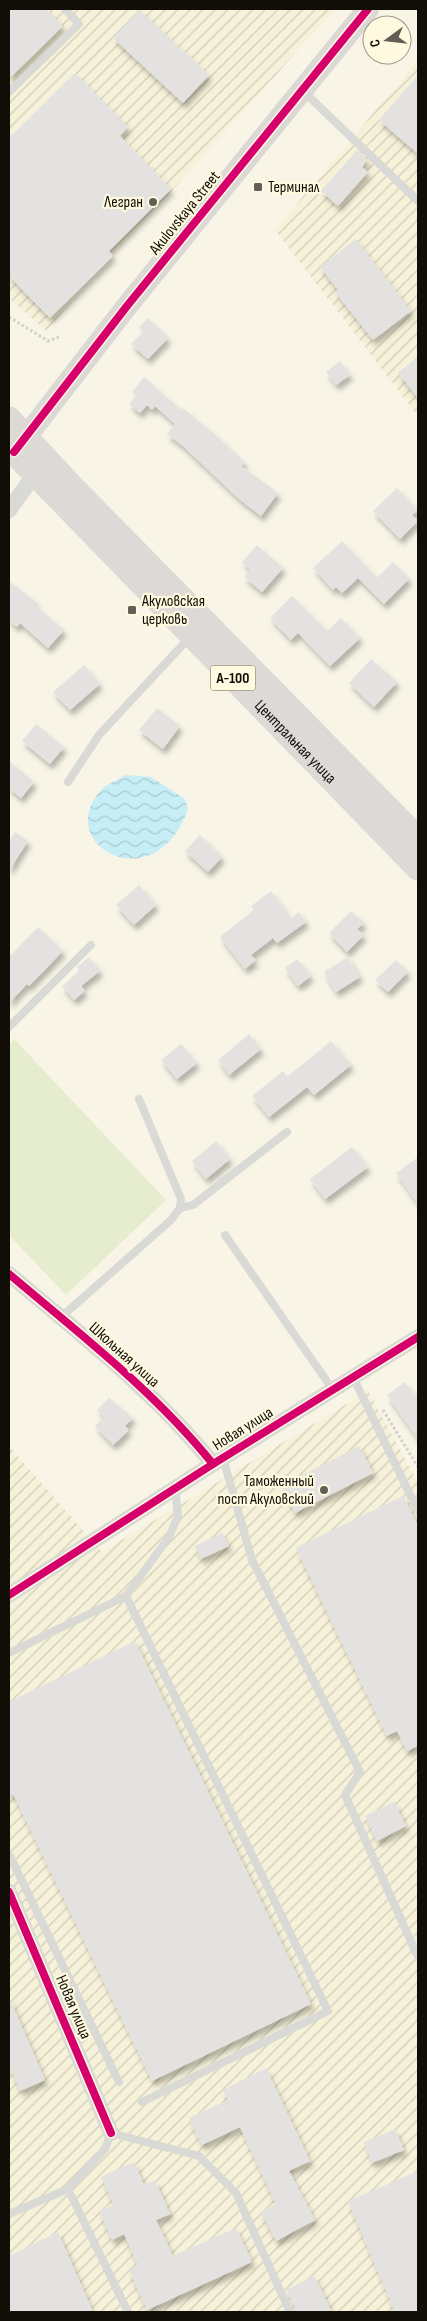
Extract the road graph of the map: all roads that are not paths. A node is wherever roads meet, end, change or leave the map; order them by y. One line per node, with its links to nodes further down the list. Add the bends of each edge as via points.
1 (65, 9): 4 (lane, via 78,24)
2 (368, 9): 3 (street, Akulovskaya Street)
3 (302, 91): 5 (lane); 7 (street, Akulovskaya Street)
4 (9, 92)
5 (418, 201)
6 (9, 419): 7 (main road, А-100)
7 (16, 445): 8 (main road, А-100); 12 (main road, Центральная улица / А-100, via 109,524)
8 (42, 481): 9 (street); 10 (main road, Центральная улица / А-100)
9 (9, 510)
10 (192, 635): 11 (lane, via 99,735); 13 (main road, Центральная улица / А-100)
11 (68, 782)
12 (418, 839)
13 (418, 868)
14 (91, 945): 15 (lane)
15 (9, 1027)
16 (139, 1099): 18 (lane, via 181,1200)
17 (287, 1132): 18 (lane, via 193,1205)
18 (180, 1208): 21 (lane, via 171,1220)
19 (225, 1235): 24 (lane)
20 (9, 1274): 21 (street, Школьная улица)
21 (60, 1318): 25 (street, Школьная улица, via 120,1367)
22 (418, 1337): 23 (street, Новая улица)
23 (353, 1377): 24 (street, Новая улица); 27 (lane)
24 (333, 1390): 25 (street, Новая улица)
25 (218, 1461): 26 (street, Новая улица); 33 (lane, via 252,1560 360,1772 345,1795)
26 (175, 1488): 28 (street, Новая улица); 29 (lane, via 178,1516 169,1537)
27 (418, 1511)
28 (9, 1595)
29 (126, 1596): 30 (lane); 35 (lane, via 328,2011)
30 (9, 1653)
31 (9, 1854): 34 (lane)
32 (9, 1892): 36 (street, Новая улица)
33 (418, 1957)
34 (119, 2082)
35 (142, 2102)
36 (111, 2133): 37 (lane, via 105,2149); 40 (lane, via 199,2156 236,2193)
37 (68, 2189): 38 (lane); 39 (lane)
38 (9, 2214)
39 (128, 2312)
40 (290, 2312)

